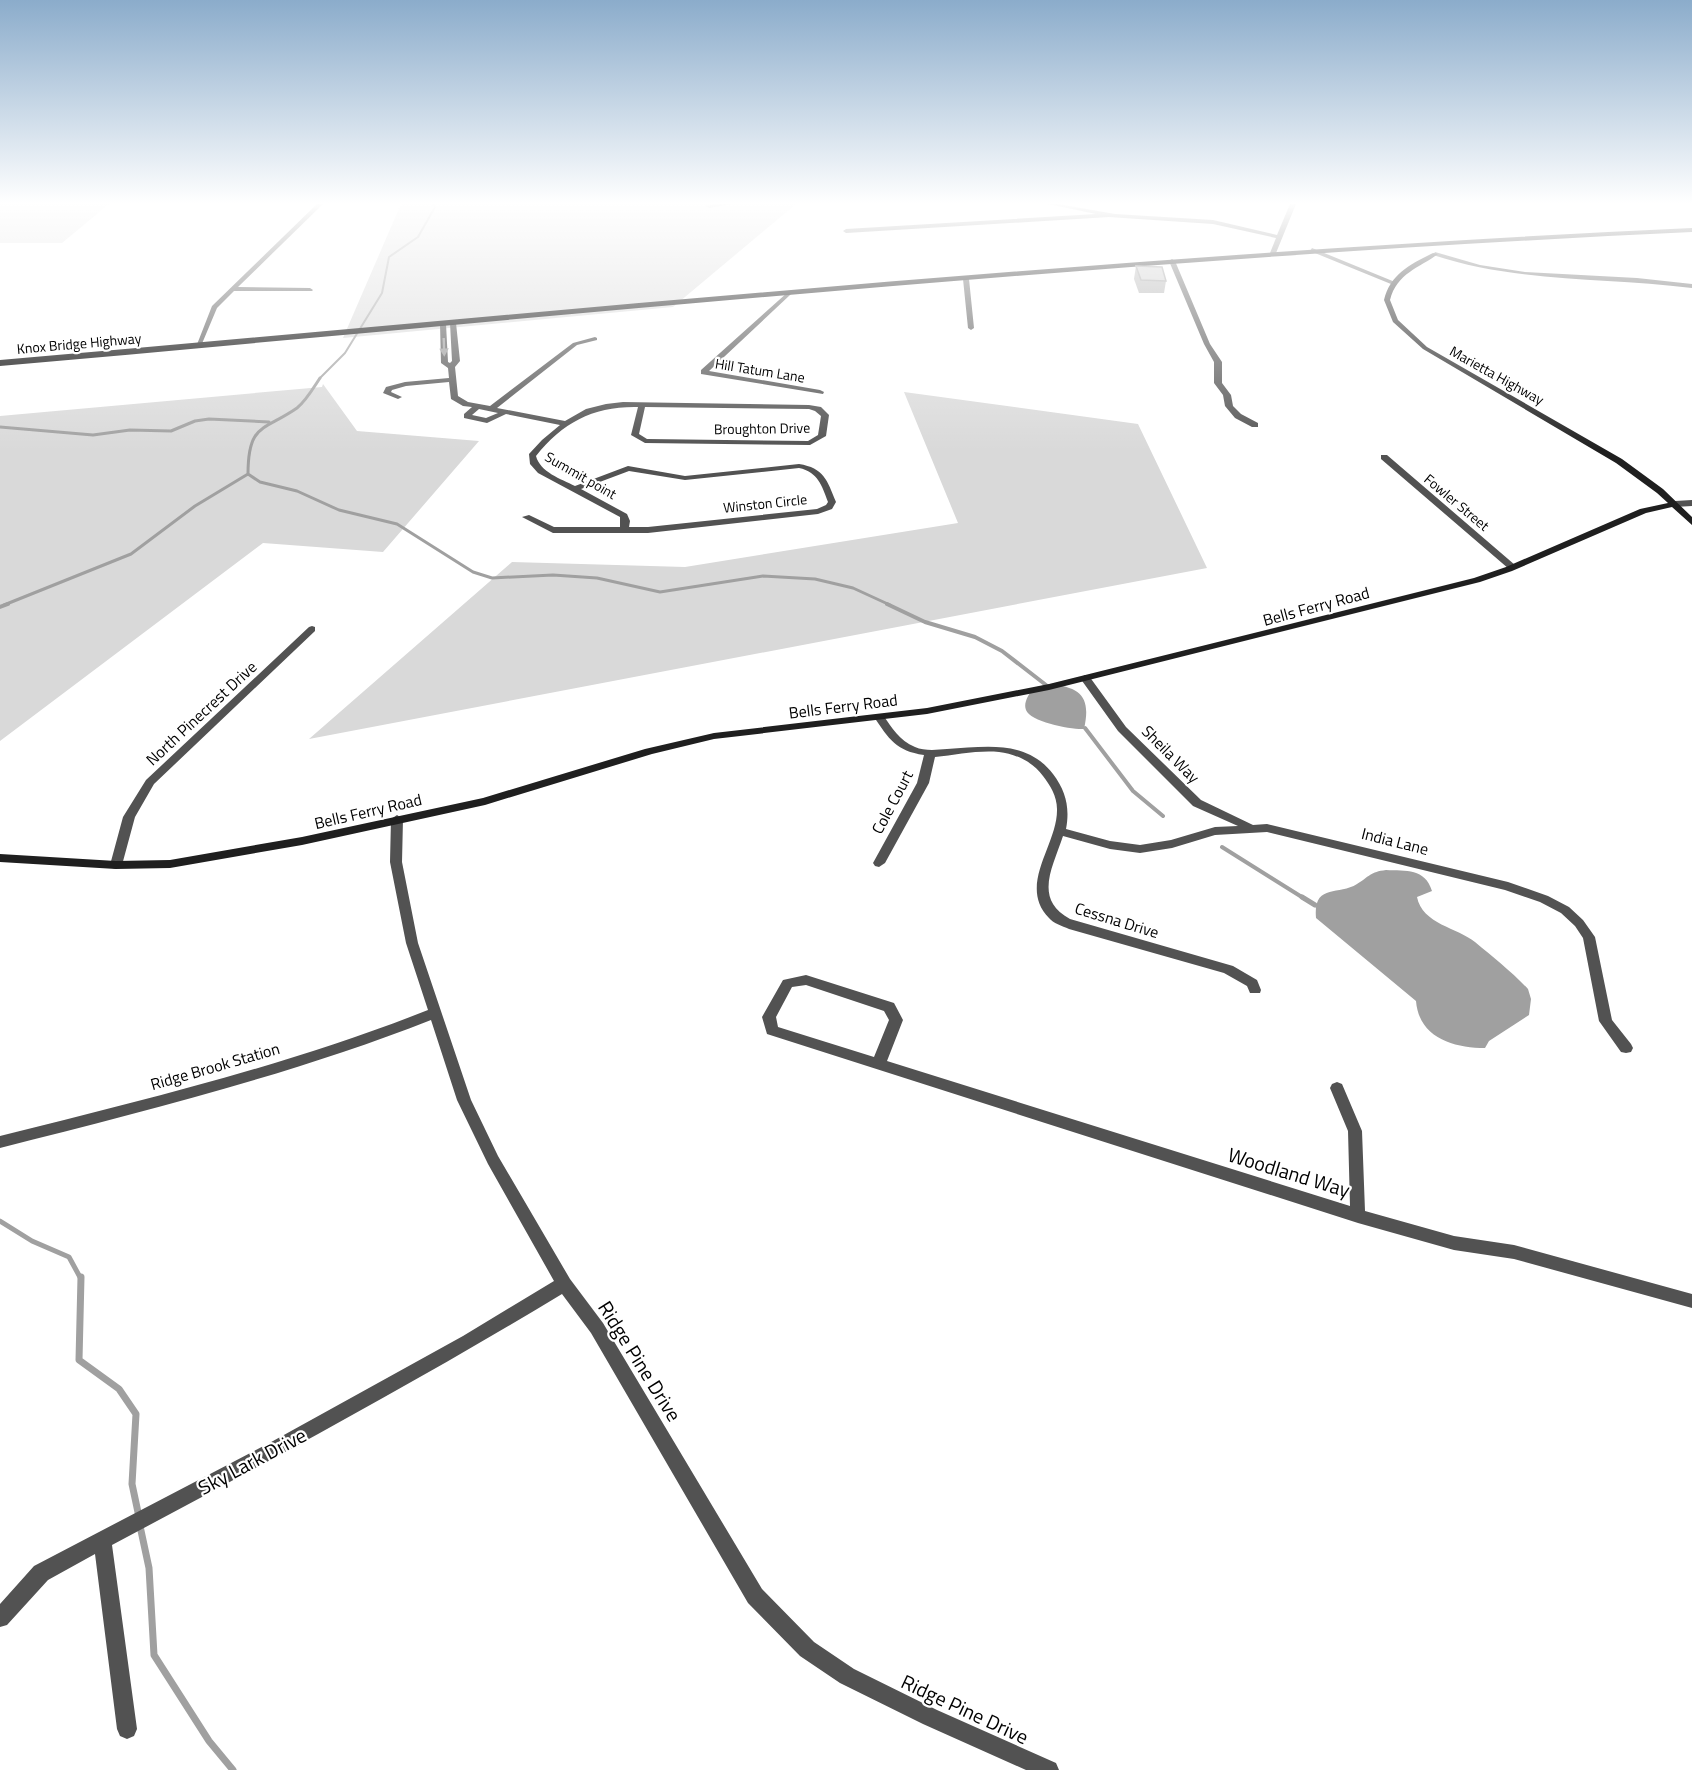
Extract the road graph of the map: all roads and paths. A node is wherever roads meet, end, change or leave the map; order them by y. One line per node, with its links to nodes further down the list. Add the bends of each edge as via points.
1 (236, 287): 6 (street)
2 (876, 287): 8 (main road, Knox Bridge Highway)
3 (967, 287): 11 (street)
4 (1183, 287): 24 (street, via 1218,362 1218,384 1227,395 1229,406 1238,416)
5 (1392, 287): 28 (main road, Marietta Highway, via 1387,294 1388,306 1395,321 1413,339 1593,444)
6 (234, 289): 7 (street); 13 (street, via 214,307)
7 (310, 290)
8 (788, 294): 9 (main road, Knox Bridge Highway); 17 (street, Hill Tatum Lane, via 704,372)
9 (453, 323): 10 (main road, Knox Bridge Highway); 15 (street, via 456,361)
10 (443, 324): 13 (main road, Knox Bridge Highway); 15 (street, one-way to 15, via 445,363)
11 (971, 328)
12 (595, 339): 21 (street, via 575,344)
13 (198, 346): 14 (main road, Knox Bridge Highway)
14 (0, 363)
15 (451, 367): 16 (street)
16 (452, 380): 18 (street, via 389,389 387,393); 19 (street, via 454,398)
17 (820, 392)
18 (398, 398)
19 (478, 406): 21 (street); 22 (street, via 467,416 487,421)
20 (642, 406): 20 (street, Broughton Drive, via 809,407 825,415 822,436 810,443 645,441 634,435); 23 (street, Summit point, via 597,408)
21 (491, 409): 22 (street)
22 (506, 412): 23 (street)
23 (568, 424): 26 (street, Summit point, via 532,456 542,471)
24 (1255, 424)
25 (1384, 457): 32 (street, Fowler Street)
26 (575, 489): 31 (street, Summit point, via 624,516); 31 (street, Winston Circle, via 628,468 685,478 799,466 820,473 832,502 818,511)
27 (1692, 503): 28 (street)
28 (1675, 504): 30 (main road, Marietta Highway); 32 (main road, Bells Ferry Road, via 1643,511)
29 (526, 517): 31 (street, Winston Circle, via 553,530)
30 (1692, 522)
31 (624, 530)
32 (1512, 567): 34 (main road, Bells Ferry Road, via 1477,580 1331,618)
33 (312, 629): 42 (street, North Pinecrest Drive, via 150,782 129,817)
34 (1085, 678): 35 (main road, Bells Ferry Road); 38 (street, Sheila Way, via 1122,729 1197,803)
35 (879, 717): 36 (street, Cessna Drive, via 897,744); 37 (main road, Bells Ferry Road, via 714,736 649,751 506,795)
36 (930, 754): 39 (street, Cessna Drive, via 988,747 1025,755 1041,766 1061,793); 41 (street, Cole Court, via 923,783)
37 (397, 819): 42 (main road, Bells Ferry Road, via 210,858 170,864); 44 (street, Ridge Pine Drive, via 396,862 402,895 412,943)
38 (1253, 828): 39 (street, India Lane, via 1215,831 1140,849); 45 (street, India Lane, via 1295,833 1508,886 1565,910 1589,937 1606,1021)
39 (1061, 832): 43 (street, Cessna Drive, via 1044,868 1042,887 1043,898 1053,914 1073,926 1228,969 1252,983)
40 (0, 858): 42 (main road, Bells Ferry Road)
41 (879, 863)
42 (116, 865)
43 (1255, 990)
44 (435, 1012): 48 (street, Ridge Brook Station, via 398,1028 184,1095); 50 (street, Ridge Pine Drive, via 464,1100)
45 (1626, 1048)
46 (878, 1065): 46 (street, Woodland Way, via 772,1030 769,1017 789,983 806,980 889,1007 896,1020); 49 (street, Woodland Way)
47 (1336, 1088): 49 (street, via 1355,1131)
48 (0, 1142)
49 (1358, 1216): 51 (street, Woodland Way, via 1454,1243 1514,1252)
50 (564, 1284): 52 (street, Sky Lark Drive, via 469,1341); 55 (street, Ridge Pine Drive, via 597,1328 756,1596 807,1649 847,1676)
51 (1692, 1301)
52 (103, 1542): 53 (street, Sky Lark Drive, via 41,1573); 54 (street)
53 (0, 1618)
54 (127, 1729)
55 (1049, 1770)

